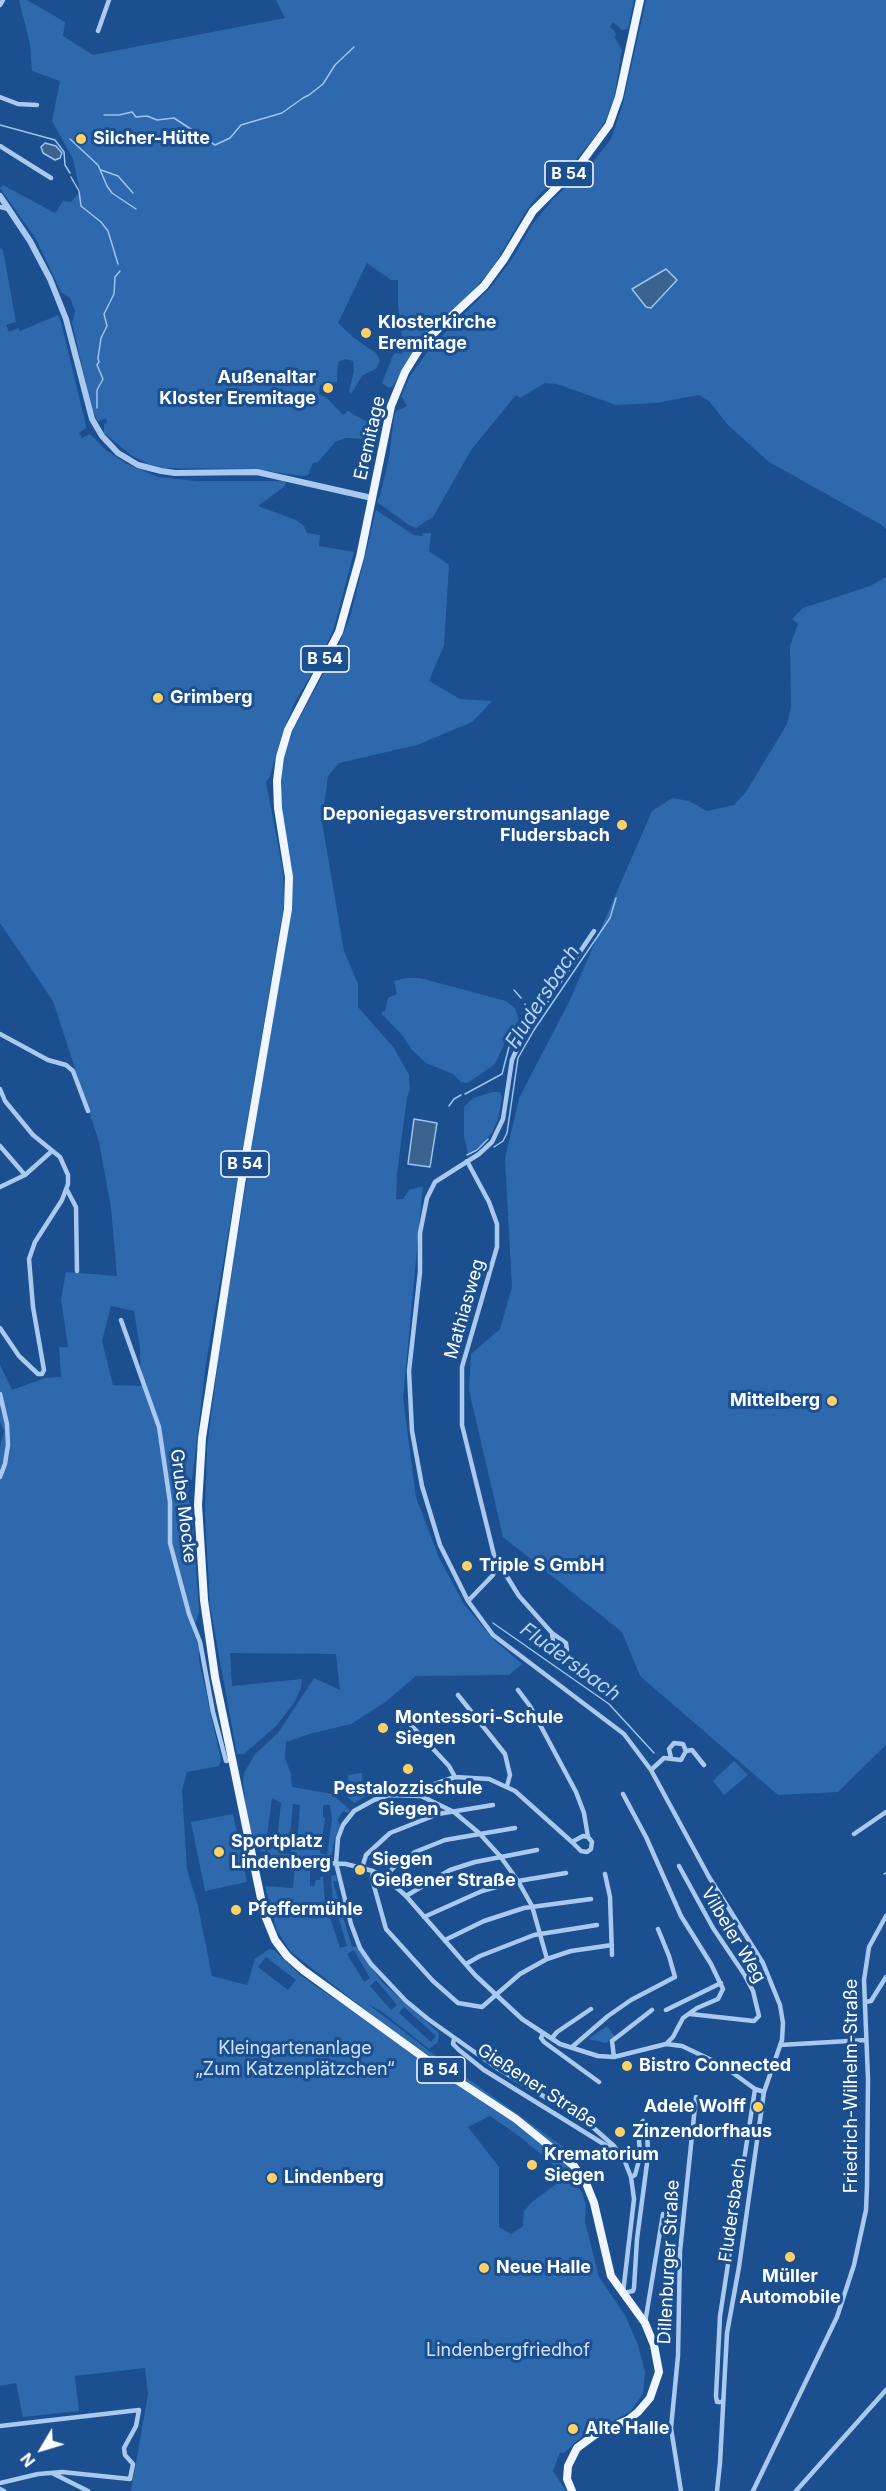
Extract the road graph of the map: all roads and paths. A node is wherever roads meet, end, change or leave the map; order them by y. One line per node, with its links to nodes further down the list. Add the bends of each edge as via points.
1 (3, 0): 4 (street)
2 (109, 0): 5 (street)
3 (640, 0): 13 (main road, Eremitage / B 54, via 619,97 604,133 581,163 532,211 484,286 423,343 410,362 392,405)
4 (0, 5)
5 (98, 31)
6 (0, 98): 7 (street)
7 (36, 105)
8 (0, 146): 9 (street)
9 (51, 178)
10 (0, 196): 12 (street)
11 (0, 207): 12 (street)
12 (9, 208): 13 (street, via 30,241 62,308 92,419 118,453 138,465 161,471 257,472)
13 (372, 498): 37 (main road, Eremitage / B 54, via 339,632 288,730 280,757 278,808 289,877 288,909 202,1438 198,1505 202,1578 208,1637)
14 (594, 931): 20 (street, Fludersbach, via 521,1039 512,1060 503,1119 492,1142)
15 (0, 1034): 17 (street, via 73,1071)
16 (0, 1089): 19 (street, via 33,1135)
17 (88, 1111)
18 (0, 1146): 21 (street)
19 (52, 1150): 21 (street); 23 (street, via 65,1167)
20 (467, 1161): 29 (street, Mathiasweg, via 497,1224 496,1247 462,1367 462,1425); 30 (street, Fludersbach, via 435,1182 426,1198 409,1371 412,1431 422,1486 440,1545)
21 (25, 1175): 22 (street)
22 (0, 1187)
23 (67, 1190): 24 (street, via 76,1207); 26 (street, via 29,1259 42,1374 19,1356)
24 (77, 1270)
25 (121, 1320): 37 (street, Grube Mocke, via 159,1427 170,1502 170,1543 189,1614 201,1642 226,1761)
26 (0, 1329)
27 (0, 1394): 28 (street, via 8,1444)
28 (0, 1477)
29 (496, 1563): 30 (street, via 493,1575); 31 (street)
30 (468, 1601): 39 (street, Fludersbach, via 493,1635 624,1734)
31 (552, 1633): 31 (street, via 554,1652 564,1653 566,1643)
32 (518, 1690): 50 (street, via 576,1792)
33 (458, 1695): 41 (street, via 505,1754 510,1774)
34 (410, 1724): 40 (street, via 449,1766)
35 (686, 1751): 36 (street, via 681,1760); 36 (street, via 683,1744 674,1743 669,1749); 38 (street, via 692,1750)
36 (671, 1758): 39 (street, via 664,1758)
37 (232, 1760): 54 (main road, B 54)
38 (704, 1765)
39 (651, 1770): 89 (street, Fludersbach, via 709,1877 764,1963 780,2005)
40 (455, 1778): 41 (street, via 489,1779); 43 (street, via 432,1785)
41 (507, 1786): 51 (street)
42 (623, 1794): 77 (street, via 681,1916)
43 (421, 1797): 45 (street); 55 (street, via 389,1796 354,1811 338,1838)
44 (493, 1805): 45 (street)
45 (454, 1812): 48 (street); 57 (street, via 438,1814 390,1833 366,1855)
46 (886, 1812): 49 (street)
47 (515, 1828): 48 (street)
48 (479, 1833): 53 (street); 61 (street, via 415,1852)
49 (854, 1834)
50 (588, 1837): 51 (street); 51 (street, via 593,1845 586,1852)
51 (572, 1842)
52 (537, 1850): 53 (street)
53 (500, 1856): 62 (street); 63 (street, via 450,1870)
54 (253, 1862): 55 (street); 99 (main road, B 54, via 271,1933 294,1964 516,2119 574,2166 590,2193 611,2276)
55 (336, 1863): 57 (street); 85 (street, Gießener Straße, via 351,1924 371,1965 406,2001)
56 (679, 1866): 83 (street, Vilbeler Weg, via 703,1912 744,1974 759,2016 754,2021)
57 (362, 1868): 58 (street)
58 (373, 1871): 61 (street); 78 (street, via 386,1929 433,1981 458,2003 482,2007)
59 (566, 1873): 62 (street)
60 (605, 1874): 72 (street)
61 (385, 1877): 63 (street)
62 (518, 1881): 65 (street); 67 (street, via 482,1891)
63 (406, 1896): 67 (street)
64 (591, 1899): 65 (street)
65 (532, 1906): 70 (street); 71 (street, via 484,1921)
66 (886, 1916): 79 (street, Friedrich-Wilhelm-Straße, via 869,1947)
67 (424, 1917): 71 (street)
68 (597, 1925): 70 (street)
69 (658, 1929): 90 (street, via 675,1977 631,2000)
70 (540, 1934): 74 (street); 75 (street)
71 (445, 1940): 75 (street)
72 (612, 1945): 73 (street); 74 (street)
73 (612, 1955)
74 (547, 1959): 78 (street)
75 (466, 1964): 78 (street)
76 (886, 1977): 79 (street, via 871,2001)
77 (721, 1983): 82 (street); 83 (street, via 722,1995)
78 (495, 1993): 84 (street)
79 (865, 2002): 87 (street, Friedrich-Wilhelm-Straße)
80 (591, 2009): 86 (street, via 557,2032)
81 (652, 2010): 91 (street, via 612,2041)
82 (666, 2010)
83 (690, 2014): 88 (street)
84 (543, 2034): 86 (street); 92 (street, via 544,2042)
85 (454, 2039): 96 (street, Gießener Straße, via 588,2123); 96 (street, Gießener Straße, via 453,2044 484,2070 596,2140)
86 (554, 2039): 90 (street)
87 (866, 2040): 89 (street); 114 (street, Friedrich-Wilhelm-Straße, via 866,2210 854,2265 837,2317)
88 (666, 2044): 91 (street); 93 (street, via 682,2046 722,2065)
89 (780, 2045): 94 (street, Fludersbach)
90 (572, 2047): 91 (street)
91 (614, 2057)
92 (599, 2082)
93 (755, 2089): 94 (street); 102 (street, Fludersbach, via 720,2316)
94 (764, 2092): 102 (street, Fludersbach)
95 (696, 2097): 105 (street, Dillenburger Straße, via 680,2251)
96 (614, 2146): 97 (street, Gießener Straße)
97 (631, 2177): 99 (street, Gießener Straße, via 634,2199); 99 (street, via 638,2164 638,2127 643,2121 647,2125 648,2156 634,2288)
98 (663, 2214): 100 (street)
99 (623, 2293): 100 (main road, B 54)
100 (645, 2323): 103 (main road, B 54, via 659,2372 650,2398)
101 (886, 2390): 115 (street)
102 (718, 2404): 113 (street, Fludersbach, via 722,2433)
103 (628, 2420): 105 (street, via 647,2428); 111 (main road, B 54, via 596,2434 577,2448 568,2466 567,2479)
104 (0, 2426): 106 (street, via 139,2410 136,2426 124,2448 132,2464 130,2479)
105 (672, 2428): 112 (street, Dillenburger Straße)
106 (52, 2473): 107 (street); 110 (street)
107 (0, 2483)
108 (0, 2489): 109 (street)
109 (4, 2491)
110 (88, 2491)
111 (572, 2491)
112 (681, 2491)
113 (717, 2491)
114 (753, 2491)
115 (796, 2491)

